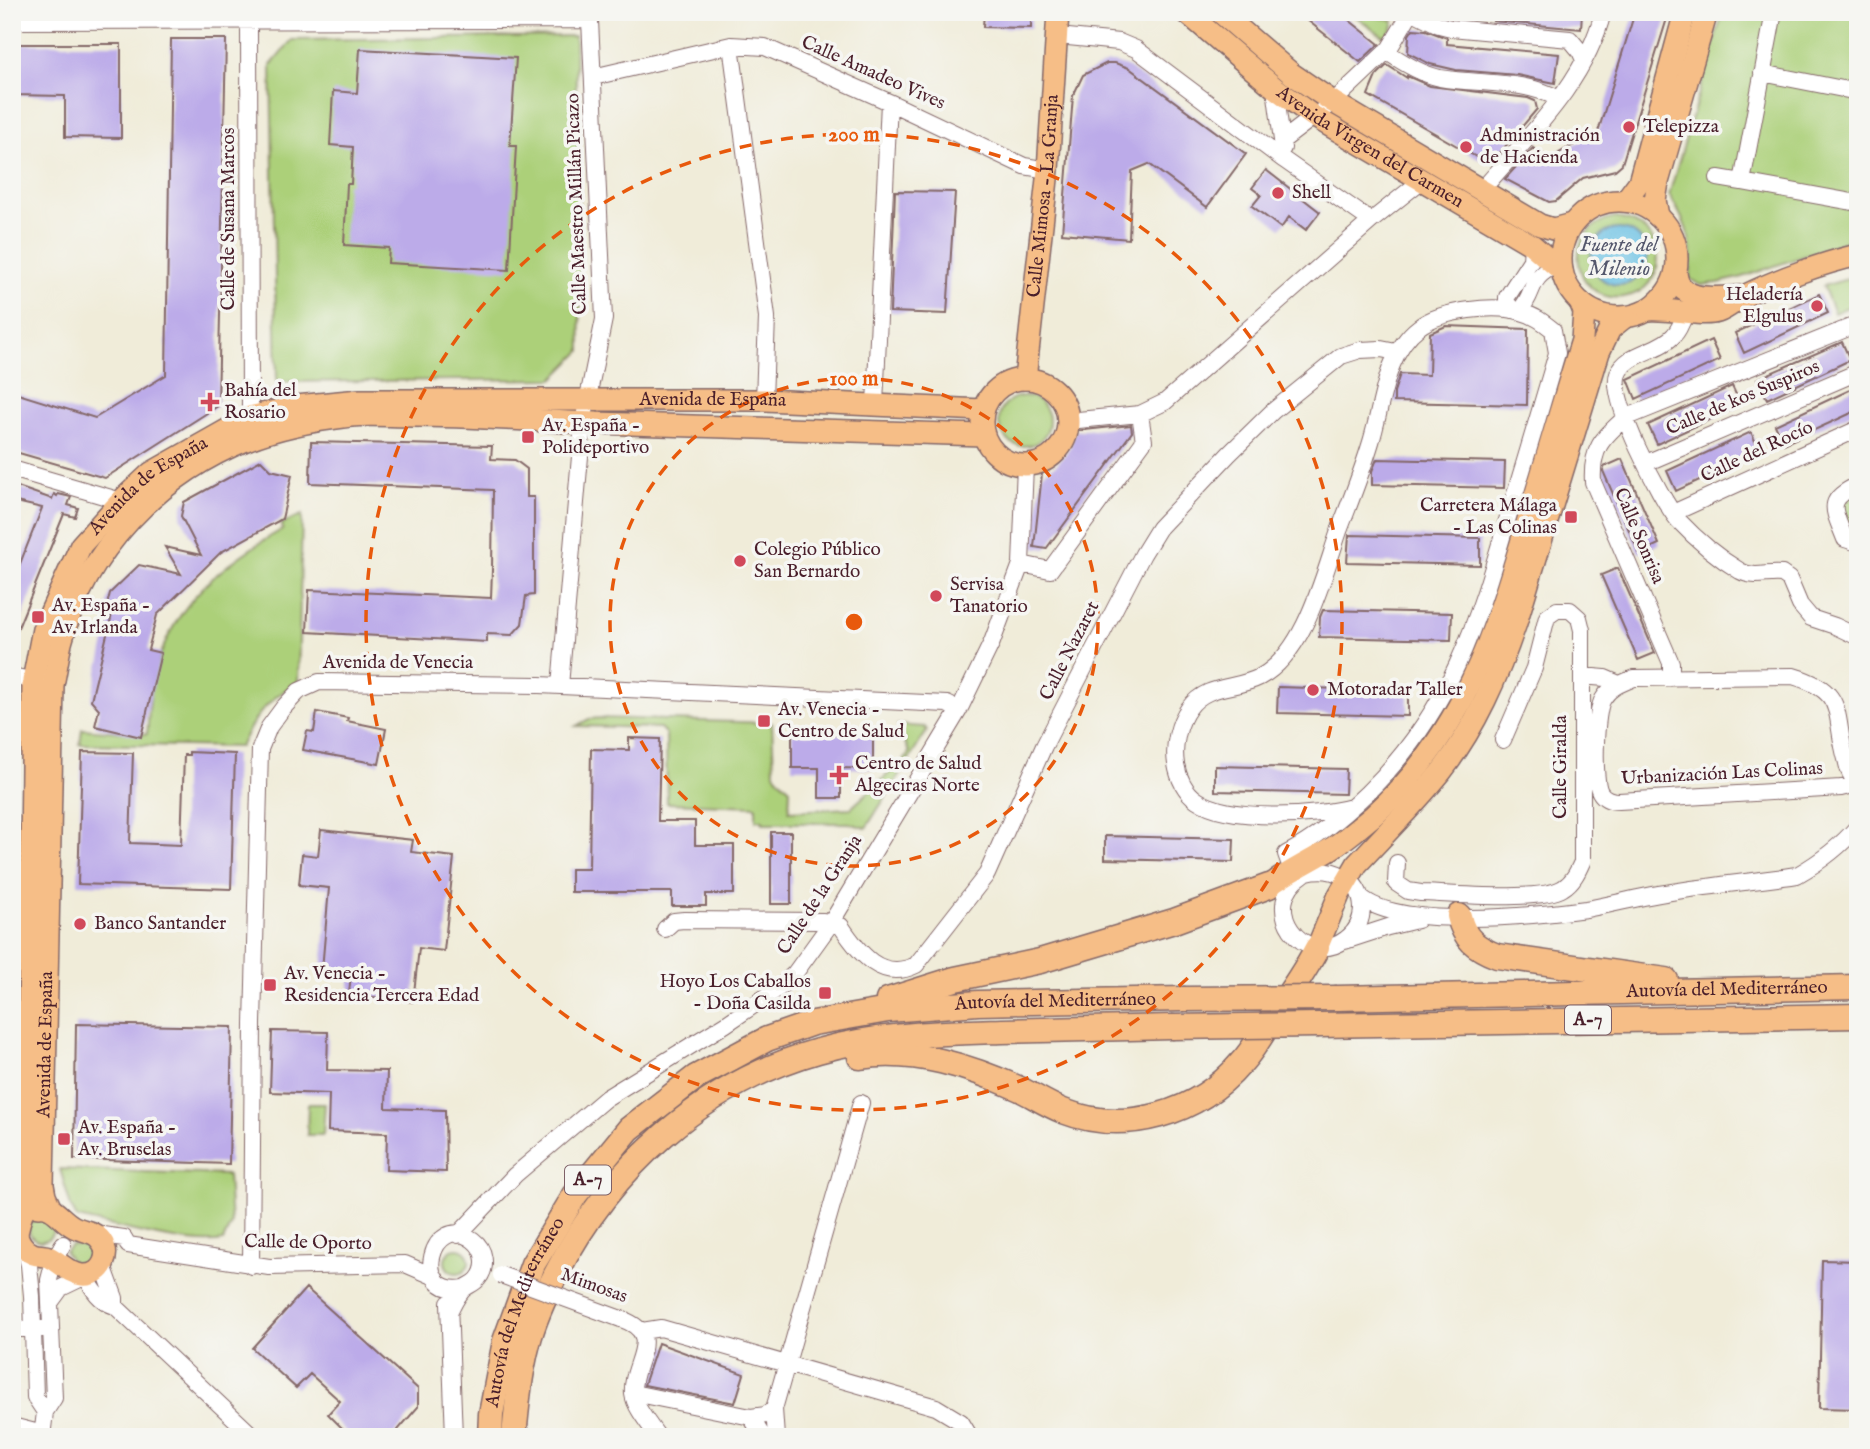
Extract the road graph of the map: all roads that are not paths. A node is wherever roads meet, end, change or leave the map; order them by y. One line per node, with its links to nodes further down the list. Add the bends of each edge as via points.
1 (1058, 12): 12 (main road, Calle Mimosa - La Granja)
2 (1186, 12): 18 (main road, Avenida Virgen del Carmen)
3 (1220, 12): 22 (main road, Avenida Virgen del Carmen, via 1292,74)
4 (1603, 12): 15 (street)
5 (1685, 12): 26 (main road)
6 (1707, 12): 26 (main road)
7 (1774, 12): 16 (street)
8 (1417, 15): 14 (street); 15 (street, via 1451,28 1570,39)
9 (589, 16): 10 (street); 17 (street, Calle Maestro Millán Picazo)
10 (249, 20): 11 (street); 59 (street, Calle de Susana Marcos)
11 (12, 21)
12 (1058, 36): 25 (street, via 1119,42 1136,49); 27 (main road, Calle Mimosa - La Granja)
13 (731, 45): 17 (street, Calle Amadeo Vives); 21 (street, Calle Amadeo Vives, via 765,47); 52 (street, via 767,317)
14 (1386, 51): 20 (street, via 1439,78 1534,88); 22 (street)
15 (1584, 60): 20 (street)
16 (1762, 73): 19 (street); 30 (street)
17 (593, 77): 55 (street, Calle Maestro Millán Picazo, via 604,319)
18 (1275, 89): 23 (main road, Avenida Virgen del Carmen); 24 (street)
19 (1858, 92)
20 (1559, 99): 31 (street)
21 (888, 102): 27 (street, Calle Amadeo Vives, via 1024,166); 53 (street)
22 (1333, 102): 23 (street); 31 (main road, Avenida Virgen del Carmen)
23 (1313, 116): 24 (street); 29 (main road, Avenida Virgen del Carmen)
24 (1282, 141): 25 (street)
25 (1284, 160): 35 (street)
26 (1661, 168): 32 (main road, via 1639,182); 34 (main road, via 1655,200)
27 (1048, 170): 51 (main road, Calle Mimosa - La Granja)
28 (1718, 178): 30 (street)
29 (1421, 181): 35 (street); 37 (main road, Avenida Virgen del Carmen)
30 (1742, 182): 33 (street)
31 (1481, 191): 36 (main road, Avenida Virgen del Carmen, via 1540,225 1553,229)
32 (1625, 201): 34 (main road); 36 (main road, via 1590,208)
33 (1858, 203)
34 (1658, 216): 40 (main road, via 1673,235)
35 (1371, 221): 56 (street, via 1165,402)
36 (1572, 224): 39 (main road)
37 (1532, 245): 39 (main road, Avenida Virgen del Carmen); 41 (street)
38 (1858, 255): 42 (main road)
39 (1559, 268): 41 (street, via 1537,277); 43 (main road)
40 (1676, 271): 42 (main road, via 1678,284 1687,293); 44 (main road, via 1667,293)
41 (1522, 290): 45 (street, via 1507,302)
42 (1744, 296): 46 (main road, via 1717,312)
43 (1580, 302): 47 (main road, via 1601,314); 82 (main road, via 1582,340 1482,661 1440,739)
44 (1648, 310): 46 (main road); 47 (main road)
45 (1516, 311): 49 (street, via 1455,311 1437,317 1420,326); 81 (street, via 1553,330 1557,353 1485,595 1434,711 1385,775)
46 (1686, 311): 57 (street, via 1668,342 1626,363 1617,374)
47 (1625, 317): 87 (main road, via 1610,329 1600,352 1516,623 1486,700 1441,771)
48 (1858, 324): 57 (street)
49 (1396, 352): 81 (street, via 1371,442 1292,648 1277,666 1258,678 1198,698 1188,710 1176,744 1181,780 1195,799 1210,807 1239,813 1311,815); 92 (street, Calle Nazaret, via 1360,350 1341,356 1273,411 1159,528 1044,746 987,874 924,958 907,970 884,970 860,951 841,926)
50 (1858, 372): 62 (street, Calle de kos Suspiros)
51 (1025, 379): 54 (main road, via 999,387); 58 (main road, via 1038,381 1060,396)
52 (764, 400): 53 (main road, Avenida de España); 55 (main road, Avenida de España)
53 (875, 404): 54 (main road, Avenida de España)
54 (983, 410): 61 (main road)
55 (585, 412): 59 (main road, Avenida de España, via 360,401 296,406); 61 (main road, Avenida de España); 77 (street, Calle Maestro Millán Picazo)
56 (1140, 414): 58 (street); 69 (street, via 1143,441 1050,570)
57 (1625, 418): 62 (street); 74 (street, Calle Sonrisa, via 1600,439 1593,482 1671,663)
58 (1068, 421): 63 (main road, via 1061,447 1039,463)
59 (254, 427): 66 (main road, Avenida de España, via 150,473); 75 (main road, Avenida de España, via 170,483 115,536 76,602 61,642)
60 (1858, 429): 67 (street, Calle del Rocío)
61 (984, 435): 63 (main road, via 999,457)
62 (1646, 463): 67 (street)
63 (1025, 465): 69 (street, Calle de la Granja)
64 (12, 469): 66 (street)
65 (1858, 485): 68 (street, via 1841,492 1834,511 1845,539)
66 (121, 501): 75 (main road, Avenida de España, via 81,545 43,629)
67 (1673, 513): 70 (street, via 1740,571 1786,576 1804,612)
68 (1858, 544)
69 (1021, 564): 78 (street, Calle de la Granja, via 992,642)
70 (1835, 626): 71 (street); 72 (street)
71 (1858, 626)
72 (1858, 637)
73 (1582, 676): 76 (street); 79 (street, Calle Giralda, via 1582,624 1570,610 1551,612 1544,623 1534,668); 85 (street, Calle Giralda, via 1582,862 1569,883 1556,892 1527,895 1421,893 1396,883)
74 (1671, 678): 76 (street, Urbanización Las Colinas, via 1634,678); 80 (street, Urbanización Las Colinas, via 1793,676 1821,687 1837,708 1849,772)
75 (33, 681): 102 (main road, Avenida de España); 105 (main road, Avenida de España, via 45,1196)
76 (1619, 684): 80 (street, Urbanización Las Colinas, via 1603,698 1597,729 1598,788 1612,801)
77 (560, 686): 78 (street, Avenida de Venecia, via 947,704); 114 (street, Avenida de Venecia, via 319,682 299,691 269,727 260,749)
78 (959, 709): 92 (street, Calle de la Granja)
79 (1503, 740)
80 (1858, 784)
81 (1352, 807): 83 (street)
82 (1376, 813): 83 (street); 86 (main road, via 1331,849)
83 (1331, 826): 86 (street)
84 (1858, 827): 90 (street, via 1797,875 1537,915)
85 (1397, 863)
86 (1300, 865): 87 (street); 88 (main road); 95 (street, via 1286,894 1284,914 1296,936)
87 (1348, 878): 89 (street); 95 (main road)
88 (1269, 886): 99 (highway, via 1161,925 1040,961 955,979)
89 (1361, 897): 91 (street, via 1379,908); 94 (street, via 1359,925)
90 (1460, 916): 91 (street); 97 (highway, via 1472,944 1497,956)
91 (1430, 917): 94 (street)
92 (831, 923): 93 (street, via 684,919); 104 (street, Calle de la Granja, via 779,988 606,1097 515,1175)
93 (665, 929)
94 (1343, 942): 95 (street)
95 (1317, 948): 100 (highway, via 1242,1063 1204,1096 1157,1117 1129,1121 1081,1117 982,1074 904,1054)
96 (1857, 987): 97 (highway, Autovía del Mediterráneo / A-7)
97 (1729, 991): 99 (highway, Autovía del Mediterráneo / A-7, bridge, via 978,1003 888,1010)
98 (1857, 1016): 100 (highway, Autovía del Mediterráneo / A-7, bridge, via 908,1035 819,1051)
99 (813, 1023): 133 (highway, Autovía del Mediterráneo / A-7, via 767,1039 696,1077 629,1129 575,1195 533,1264 505,1341)
100 (770, 1068): 134 (highway, Autovía del Mediterráneo / A-7, via 694,1110 651,1144 600,1203 568,1252 528,1342)
101 (861, 1103): 125 (street)
102 (28, 1156): 103 (main road); 105 (main road, Avenida de España)
103 (12, 1179)
104 (481, 1211): 107 (street, Calle de la Granja); 108 (street)
105 (35, 1227): 106 (main road, via 71,1226); 113 (main road, via 72,1273); 119 (street); 123 (street, via 30,1275)
106 (95, 1234): 109 (street, Calle de Oporto, via 124,1238); 113 (main road, via 104,1244)
107 (458, 1235): 108 (street); 110 (street, via 445,1238)
108 (474, 1241): 111 (street)
109 (128, 1245): 113 (street); 114 (street, Calle de Oporto)
110 (434, 1248): 112 (street, Calle de Oporto); 117 (street, via 430,1264)
111 (484, 1259): 115 (street, Mimosas); 116 (street)
112 (405, 1264): 114 (street, Calle de Oporto); 117 (street, Calle de Oporto)
113 (98, 1266): 119 (street, via 61,1288); 131 (street, via 93,1290)
114 (251, 1266)
115 (501, 1275): 116 (street, Mimosas); 124 (street, Mimosas, bridge, via 634,1324)
116 (480, 1277): 118 (street)
117 (439, 1281): 118 (street, via 453,1288); 120 (street)
118 (465, 1287): 120 (street)
119 (50, 1303): 121 (street)
120 (450, 1311): 132 (street)
121 (51, 1328): 123 (street); 127 (street, via 54,1398)
122 (12, 1329): 123 (street)
123 (33, 1329): 127 (street, via 35,1397)
124 (642, 1331): 125 (street, via 661,1328); 126 (street, via 644,1349)
125 (788, 1364): 128 (street); 138 (street, via 936,1407 961,1422)
126 (633, 1393): 128 (street); 135 (street)
127 (45, 1412): 130 (street)
128 (764, 1414): 136 (street); 137 (street)
129 (12, 1426): 130 (street)
130 (43, 1435)
131 (254, 1437)
132 (454, 1437)
133 (490, 1437)
134 (514, 1437)
135 (658, 1437)
136 (763, 1437)
137 (776, 1437)
138 (970, 1437)

